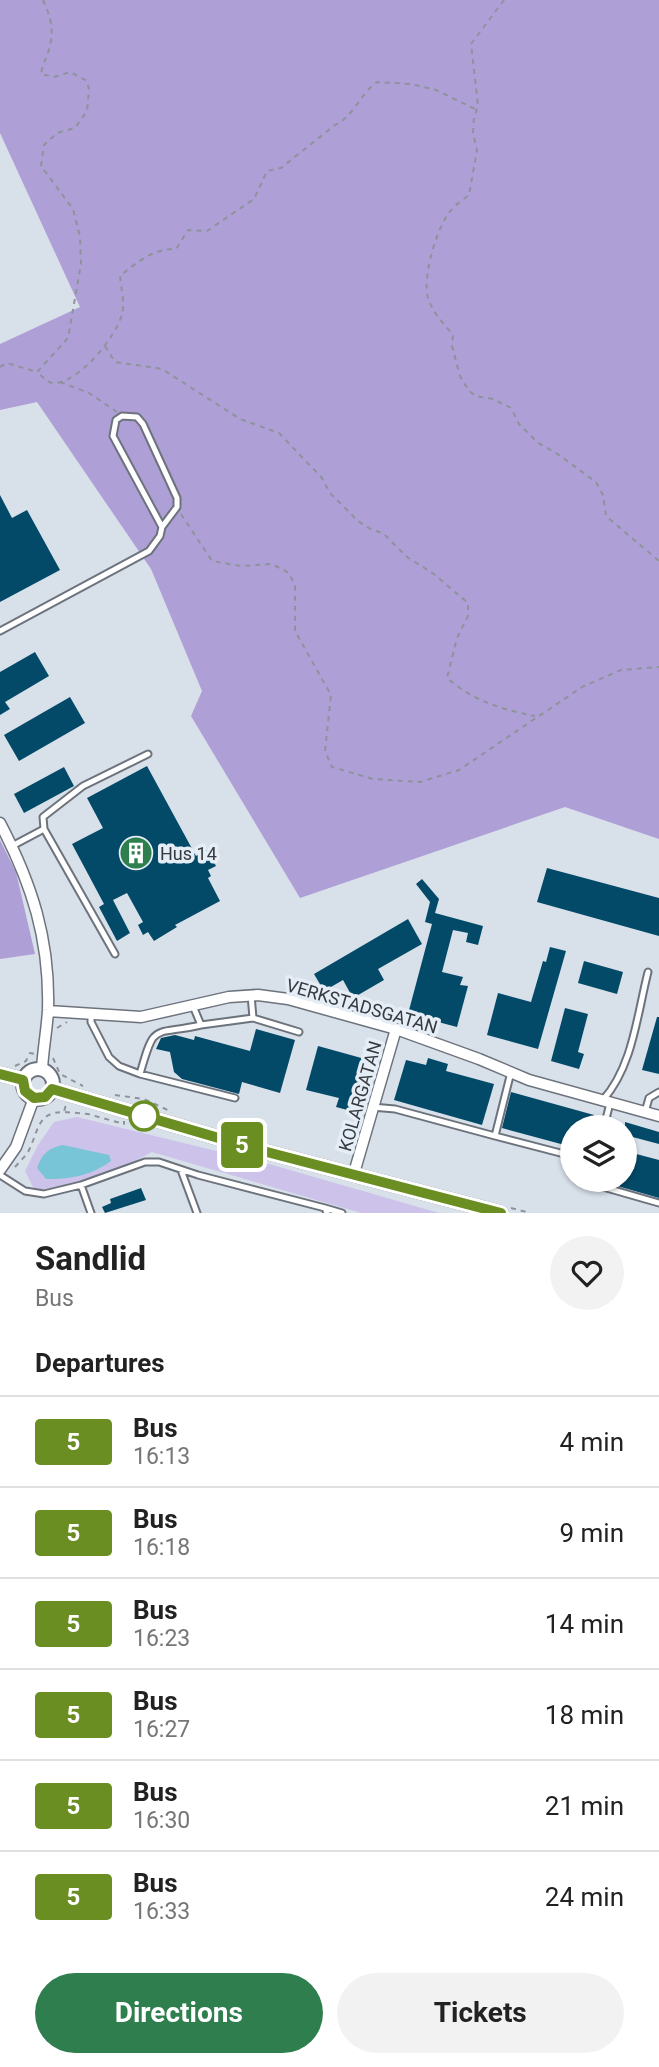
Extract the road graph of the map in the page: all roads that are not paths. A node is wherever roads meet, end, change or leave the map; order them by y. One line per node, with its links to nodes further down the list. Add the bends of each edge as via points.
1 (162, 527): 1 (lane, via 113,436 116,420 122,416 137,416 177,498 177,507); 2 (lane, via 149,551)
2 (0, 631)
3 (148, 754): 5 (lane, via 83,786 43,817)
4 (0, 823): 6 (street)
5 (44, 829): 6 (lane); 7 (lane)
6 (12, 846): 11 (street, via 35,902 44,939)
7 (115, 954)
8 (648, 972): 26 (lane, via 624,1069)
9 (251, 995): 10 (street, VERKSTADSGATAN); 13 (lane); 15 (street, VERKSTADSGATAN, via 288,999)
10 (193, 1006): 12 (street, VERKSTADSGATAN, via 141,1017); 14 (lane)
11 (48, 1011): 12 (street, VERKSTADSGATAN); 17 (street)
12 (91, 1014): 20 (lane, via 108,1057)
13 (253, 1018): 14 (lane); 16 (lane)
14 (201, 1025): 20 (lane, via 155,1034 149,1040)
15 (396, 1029): 18 (street, VERKSTADSGATAN); 27 (street, KOLARGATAN)
16 (299, 1032)
17 (41, 1069): 21 (street, via 30,1071); 22 (street, via 51,1077)
18 (511, 1072): 26 (street, VERKSTADSGATAN); 31 (lane)
19 (0, 1074): 21 (street)
20 (140, 1074): 25 (lane)
21 (23, 1080): 24 (street, via 25,1091)
22 (52, 1089): 24 (street, via 45,1097); 34 (street)
23 (659, 1091): 28 (lane, via 649,1098)
24 (34, 1098): 35 (street)
25 (235, 1098)
26 (607, 1101): 28 (street, VERKSTADSGATAN); 29 (lane)
27 (372, 1107): 31 (lane); 34 (street, KOLARGATAN)
28 (645, 1112): 30 (street, VERKSTADSGATAN)
29 (605, 1115)
30 (659, 1116)
31 (495, 1136): 32 (lane)
32 (560, 1153)
33 (180, 1170): 36 (lane, via 145,1162); 40 (lane); 42 (lane)
34 (354, 1173): 39 (street)
35 (1, 1174): 36 (lane, via 34,1194)
36 (80, 1185): 41 (lane)
37 (620, 1192): 38 (lane)
38 (659, 1203)
39 (502, 1209)
40 (326, 1211): 43 (lane)
41 (91, 1213)
42 (197, 1213)
43 (342, 1213)

